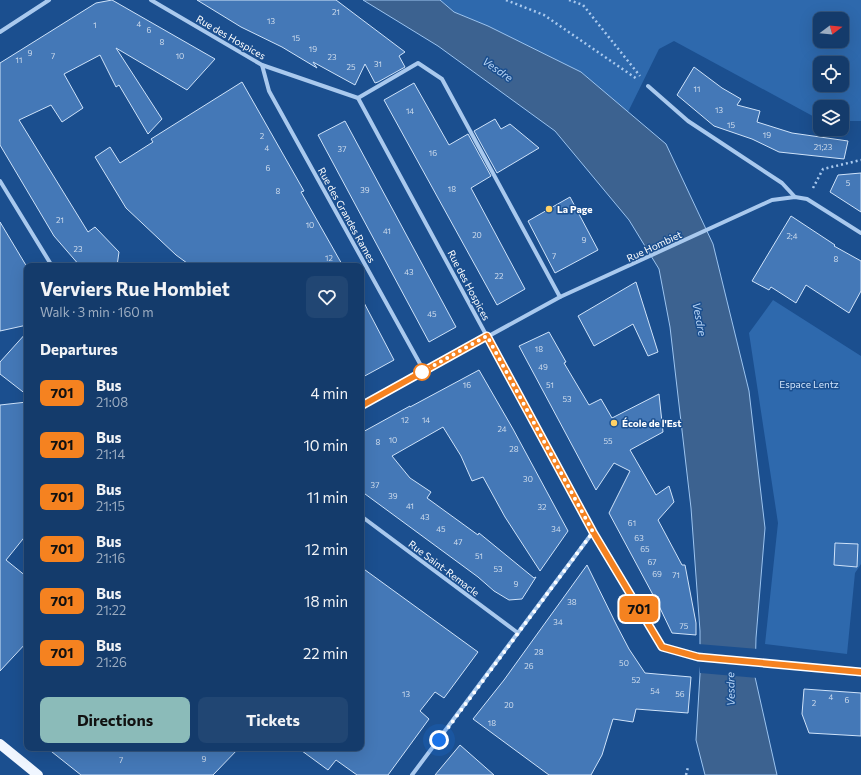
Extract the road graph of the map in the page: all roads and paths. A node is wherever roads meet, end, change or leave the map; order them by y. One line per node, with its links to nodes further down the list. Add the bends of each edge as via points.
1 (49, 0): 5 (street)
2 (151, 0): 6 (street, Rue des Hospices)
3 (506, 0): 7 (path, via 544,15)
4 (569, 0): 7 (path, via 583,5)
5 (0, 32)
6 (262, 65): 8 (street, Rue des Hospices); 17 (street, Rue des Grandes Rames, via 269,91)
7 (648, 86): 11 (street, via 688,121 782,183)
8 (358, 98): 15 (street, via 418,63 442,79); 16 (street, Rue des Hospices)
9 (861, 160): 12 (path, via 823,169)
10 (0, 181): 14 (street)
11 (795, 197): 12 (street, Rue Hombiet); 15 (street, Rue Hombiet, via 772,200)
12 (807, 199): 13 (street)
13 (861, 232)
14 (50, 263)
15 (560, 298): 16 (street, Rue Hombiet)
16 (487, 336): 17 (street, Rue Hombiet); 20 (street, Rue des Hospices)
17 (424, 371): 18 (street, Rue Hombiet)
18 (364, 404)
19 (364, 518): 21 (street, Rue Saint-Remacle)
20 (593, 532): 21 (street); 22 (street, Rue des Hospices, via 662,647 698,657)
21 (518, 633): 26 (street)
22 (861, 672)
23 (0, 744): 25 (main road)
24 (688, 767): 27 (path)
25 (38, 775)
26 (412, 775)
27 (686, 775)

